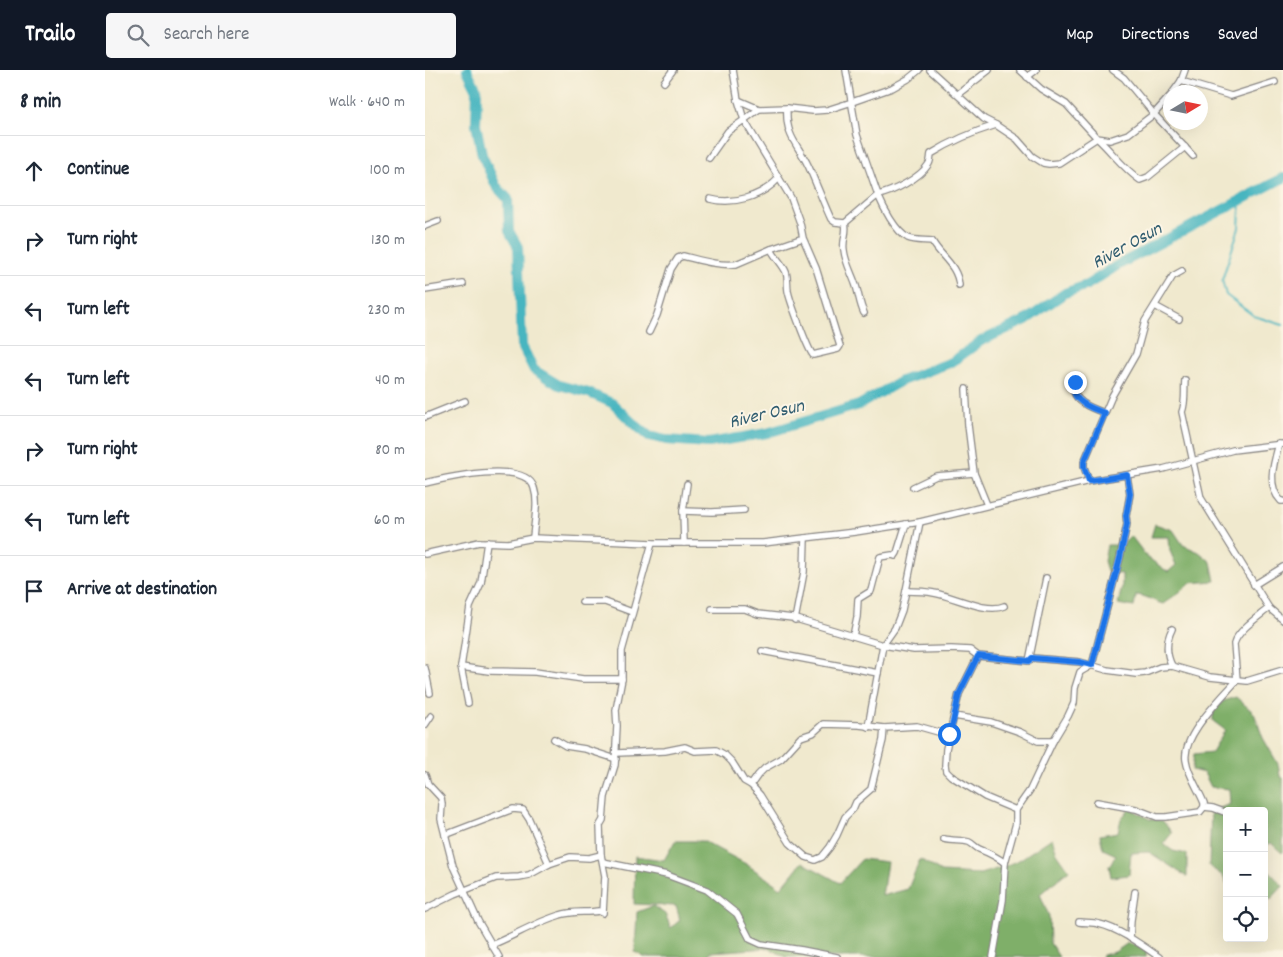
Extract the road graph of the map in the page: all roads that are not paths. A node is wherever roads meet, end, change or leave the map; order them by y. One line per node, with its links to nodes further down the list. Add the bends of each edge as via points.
1 (673, 70): 13 (street)
2 (733, 70): 17 (street)
3 (846, 70): 18 (street)
4 (919, 70): 18 (street, via 892,88)
5 (930, 70): 16 (street)
6 (989, 70): 16 (street)
7 (1020, 70): 11 (street)
8 (1036, 70): 11 (street)
9 (1113, 70): 22 (street, via 1124,78)
10 (1185, 70): 12 (street)
11 (1027, 77): 25 (street, via 1066,104)
12 (1181, 81): 14 (street, via 1231,96); 15 (street)
13 (664, 82)
14 (1275, 82)
15 (1178, 85)
16 (958, 94): 24 (street, via 984,119)
17 (738, 100): 21 (street); 23 (street)
18 (852, 102): 20 (street, via 821,111); 30 (street, via 857,135)
19 (1163, 104): 22 (street)
20 (787, 108): 21 (street); 33 (street, via 789,132 811,171 831,219)
21 (759, 110): 23 (street)
22 (1154, 114): 25 (street, via 1128,134 1110,140); 26 (street)
23 (744, 120): 28 (street, via 728,131); 29 (street)
24 (997, 124): 25 (street, via 1032,156 1049,164 1059,163); 30 (street, via 947,144 931,154 930,163 914,178)
25 (1097, 138): 26 (street, via 1140,180)
26 (1185, 147): 27 (street)
27 (1193, 156)
28 (709, 158)
29 (778, 179): 31 (street, via 749,197 726,202); 35 (street, via 791,198)
30 (878, 194): 33 (street); 39 (street, via 888,215 908,238 932,241 956,271)
31 (710, 199)
32 (438, 221): 34 (street)
33 (845, 223): 42 (street, via 844,254)
34 (425, 226)
35 (803, 238): 36 (street); 36 (street, via 840,342 838,349 812,355 799,326 785,270)
36 (771, 249): 44 (street, via 736,264 679,258 671,269)
37 (1182, 271): 41 (street, via 1173,276)
38 (463, 284): 40 (street)
39 (959, 284)
40 (425, 290)
41 (1155, 306): 43 (street); 49 (street, via 1145,321 1136,354)
42 (864, 313)
43 (1179, 319)
44 (649, 332)
45 (1185, 380): 52 (street, via 1182,412)
46 (1075, 382): 49 (street, via 1074,390 1079,400)
47 (966, 389): 53 (street)
48 (465, 402): 50 (street)
49 (1105, 413): 55 (street, via 1084,462)
50 (425, 417)
51 (1281, 444): 52 (street, via 1233,450); 59 (street, via 1272,466 1272,476 1277,497)
52 (1194, 461): 54 (street); 73 (street, via 1201,498)
53 (974, 473): 58 (street, via 936,476); 60 (street)
54 (1127, 475): 55 (street); 88 (street, via 1130,494 1127,524)
55 (1089, 481): 60 (street)
56 (425, 483): 65 (street, via 456,476 505,472 528,479 534,486 536,502)
57 (687, 484): 62 (street)
58 (913, 487)
59 (1283, 501)
60 (987, 504): 63 (street)
61 (745, 510): 62 (street)
62 (683, 511): 69 (street)
63 (920, 522): 64 (street); 74 (street)
64 (906, 524): 66 (street); 83 (street, via 897,554 880,557 871,591 858,599)
65 (533, 538): 67 (street, via 508,543); 68 (street)
66 (805, 538): 69 (street, via 763,543); 80 (street, via 804,572)
67 (487, 542): 70 (street); 90 (street, via 481,583 470,606)
68 (652, 543): 69 (street); 79 (street)
69 (684, 543)
70 (425, 554)
71 (1283, 567): 73 (street)
72 (1046, 578): 87 (street)
73 (1254, 585): 77 (street)
74 (906, 591): 76 (street, via 933,593 988,608); 84 (street, via 895,628)
75 (581, 602): 79 (street, via 605,602)
76 (1004, 606)
77 (1269, 608): 81 (street); 95 (street, via 1234,644)
78 (712, 609): 80 (street, via 745,609)
79 (632, 612): 94 (street, via 622,651)
80 (795, 620): 83 (street)
81 (1283, 620)
82 (1173, 629): 89 (street, via 1168,642)
83 (853, 636): 84 (street)
84 (883, 645): 86 (street, via 914,650 970,650); 93 (street)
85 (762, 651): 93 (street)
86 (978, 656): 87 (street); 99 (street, via 959,694)
87 (1029, 661): 88 (street, via 1032,658)
88 (1092, 665): 89 (street, via 1136,674); 105 (street, via 1080,672 1074,703)
89 (1172, 666): 95 (street, via 1209,677)
90 (461, 667): 94 (street, via 583,679); 97 (street)
91 (425, 668): 96 (street)
92 (1283, 670): 95 (street, via 1247,681)
93 (878, 673): 101 (street)
94 (622, 679): 106 (street, via 615,710)
95 (1237, 680): 110 (street, via 1215,703 1189,740 1186,751 1186,761)
96 (430, 693)
97 (468, 703)
98 (431, 716): 100 (street)
99 (954, 716): 103 (street); 105 (street, via 991,722 1038,741)
100 (425, 724)
101 (868, 727): 102 (street); 108 (street, via 823,724 813,733 801,737 781,759 765,768)
102 (884, 728): 103 (street, via 917,726); 108 (street, via 871,789 845,817 830,847 815,860 806,857 790,842)
103 (949, 735): 111 (street, via 947,773 985,797)
104 (554, 739): 106 (street, via 566,746)
105 (1053, 742): 111 (street, via 1031,790)
106 (616, 756): 108 (street, via 685,748 716,750 732,762 744,781); 115 (street, via 600,825)
107 (425, 775): 113 (street, via 428,784 441,798)
108 (751, 785)
109 (1097, 802): 110 (street, via 1137,809 1157,817 1200,812)
110 (1204, 806): 112 (street)
111 (1016, 810): 116 (street, via 1016,823)
112 (1223, 812)
113 (445, 835): 117 (street, via 513,809 523,810); 118 (street, via 450,858)
114 (944, 839): 116 (street, via 971,843)
115 (602, 858): 117 (street, via 570,857); 123 (street, via 605,876 603,913 571,912 547,918); 125 (street, via 667,875 707,890 737,914 750,939 761,944)
116 (1005, 863): 126 (street, via 1003,900)
117 (549, 864): 118 (street, via 529,875 496,878)
118 (464, 892): 120 (street); 123 (street)
119 (1135, 892): 122 (street)
120 (425, 909)
121 (1079, 922): 122 (street, via 1099,924)
122 (1130, 938): 127 (street)
123 (491, 945): 124 (street)
124 (499, 957)
125 (837, 957)
126 (993, 957)
127 (1159, 957)

